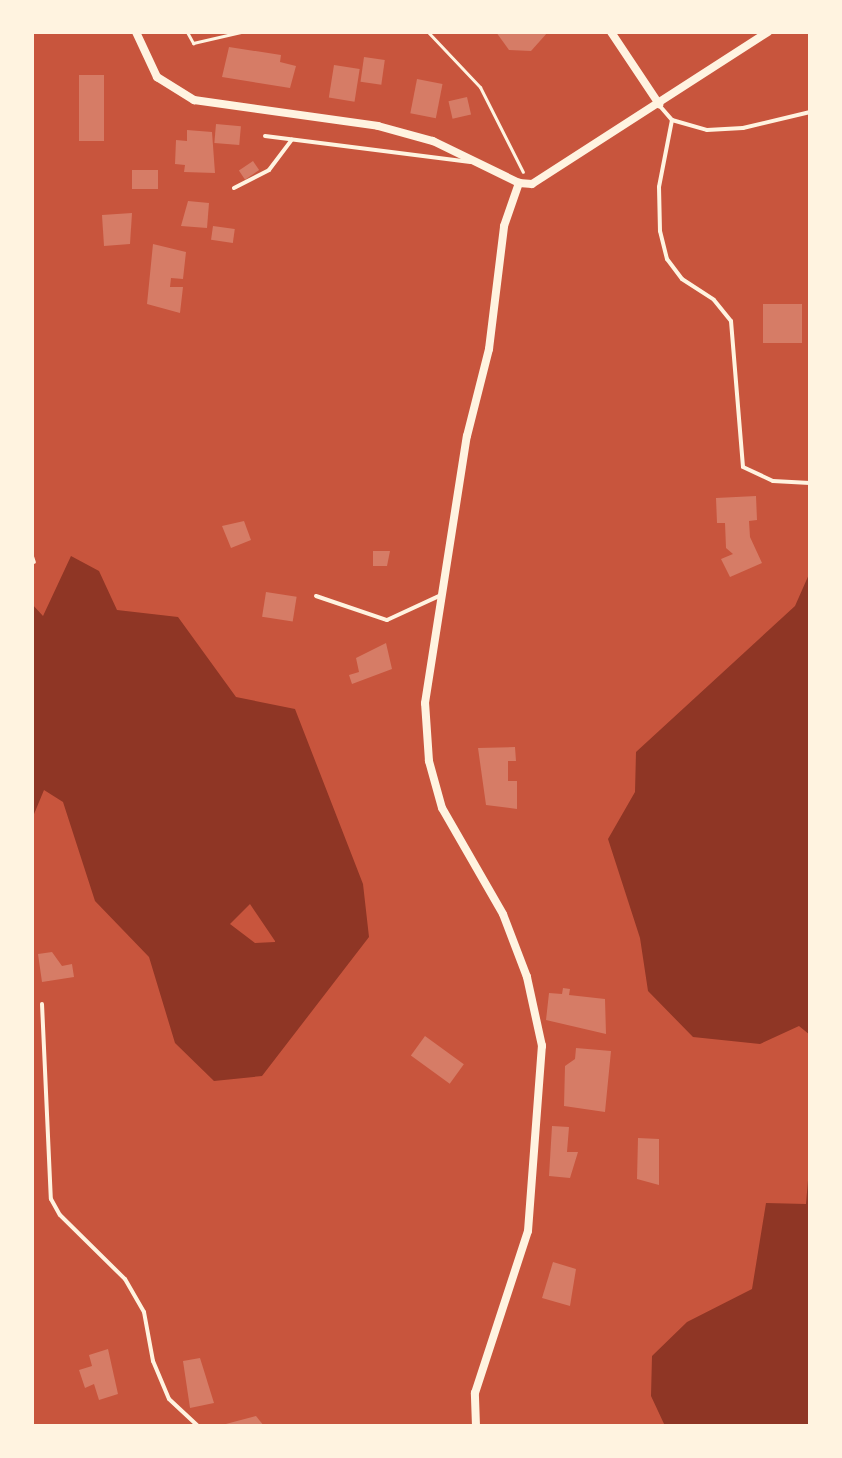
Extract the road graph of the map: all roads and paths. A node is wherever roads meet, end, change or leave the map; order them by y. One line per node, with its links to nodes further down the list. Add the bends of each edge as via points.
1 (136, 32): 12 (street, via 157,77 194,100 378,126 433,141)
2 (187, 32): 3 (path, via 193,43)
3 (241, 32)
4 (428, 32): 13 (path, via 480,87 517,152)
5 (611, 32): 7 (street)
6 (768, 32): 7 (street)
7 (659, 104): 9 (lane); 13 (street, via 561,167)
8 (810, 112): 9 (lane, via 743,128 707,130)
9 (672, 120): 15 (lane, via 659,187 660,231 667,259 682,279 714,300 731,321 743,467 773,481)
10 (265, 136): 11 (lane)
11 (292, 140): 12 (lane); 14 (lane, via 269,170)
12 (484, 165): 13 (street)
13 (522, 183): 18 (street, via 504,226 489,349 467,436)
14 (234, 188)
15 (810, 483)
16 (32, 556): 17 (path)
17 (34, 562)
18 (444, 593): 19 (lane, via 387,620); 22 (street, via 425,703 429,761 442,808 503,914 527,977 542,1046 528,1231 475,1393)
19 (316, 596)
20 (42, 1004): 21 (lane, via 51,1199 60,1215 125,1279 144,1312 153,1361 169,1399)
21 (198, 1426)
22 (476, 1426)

